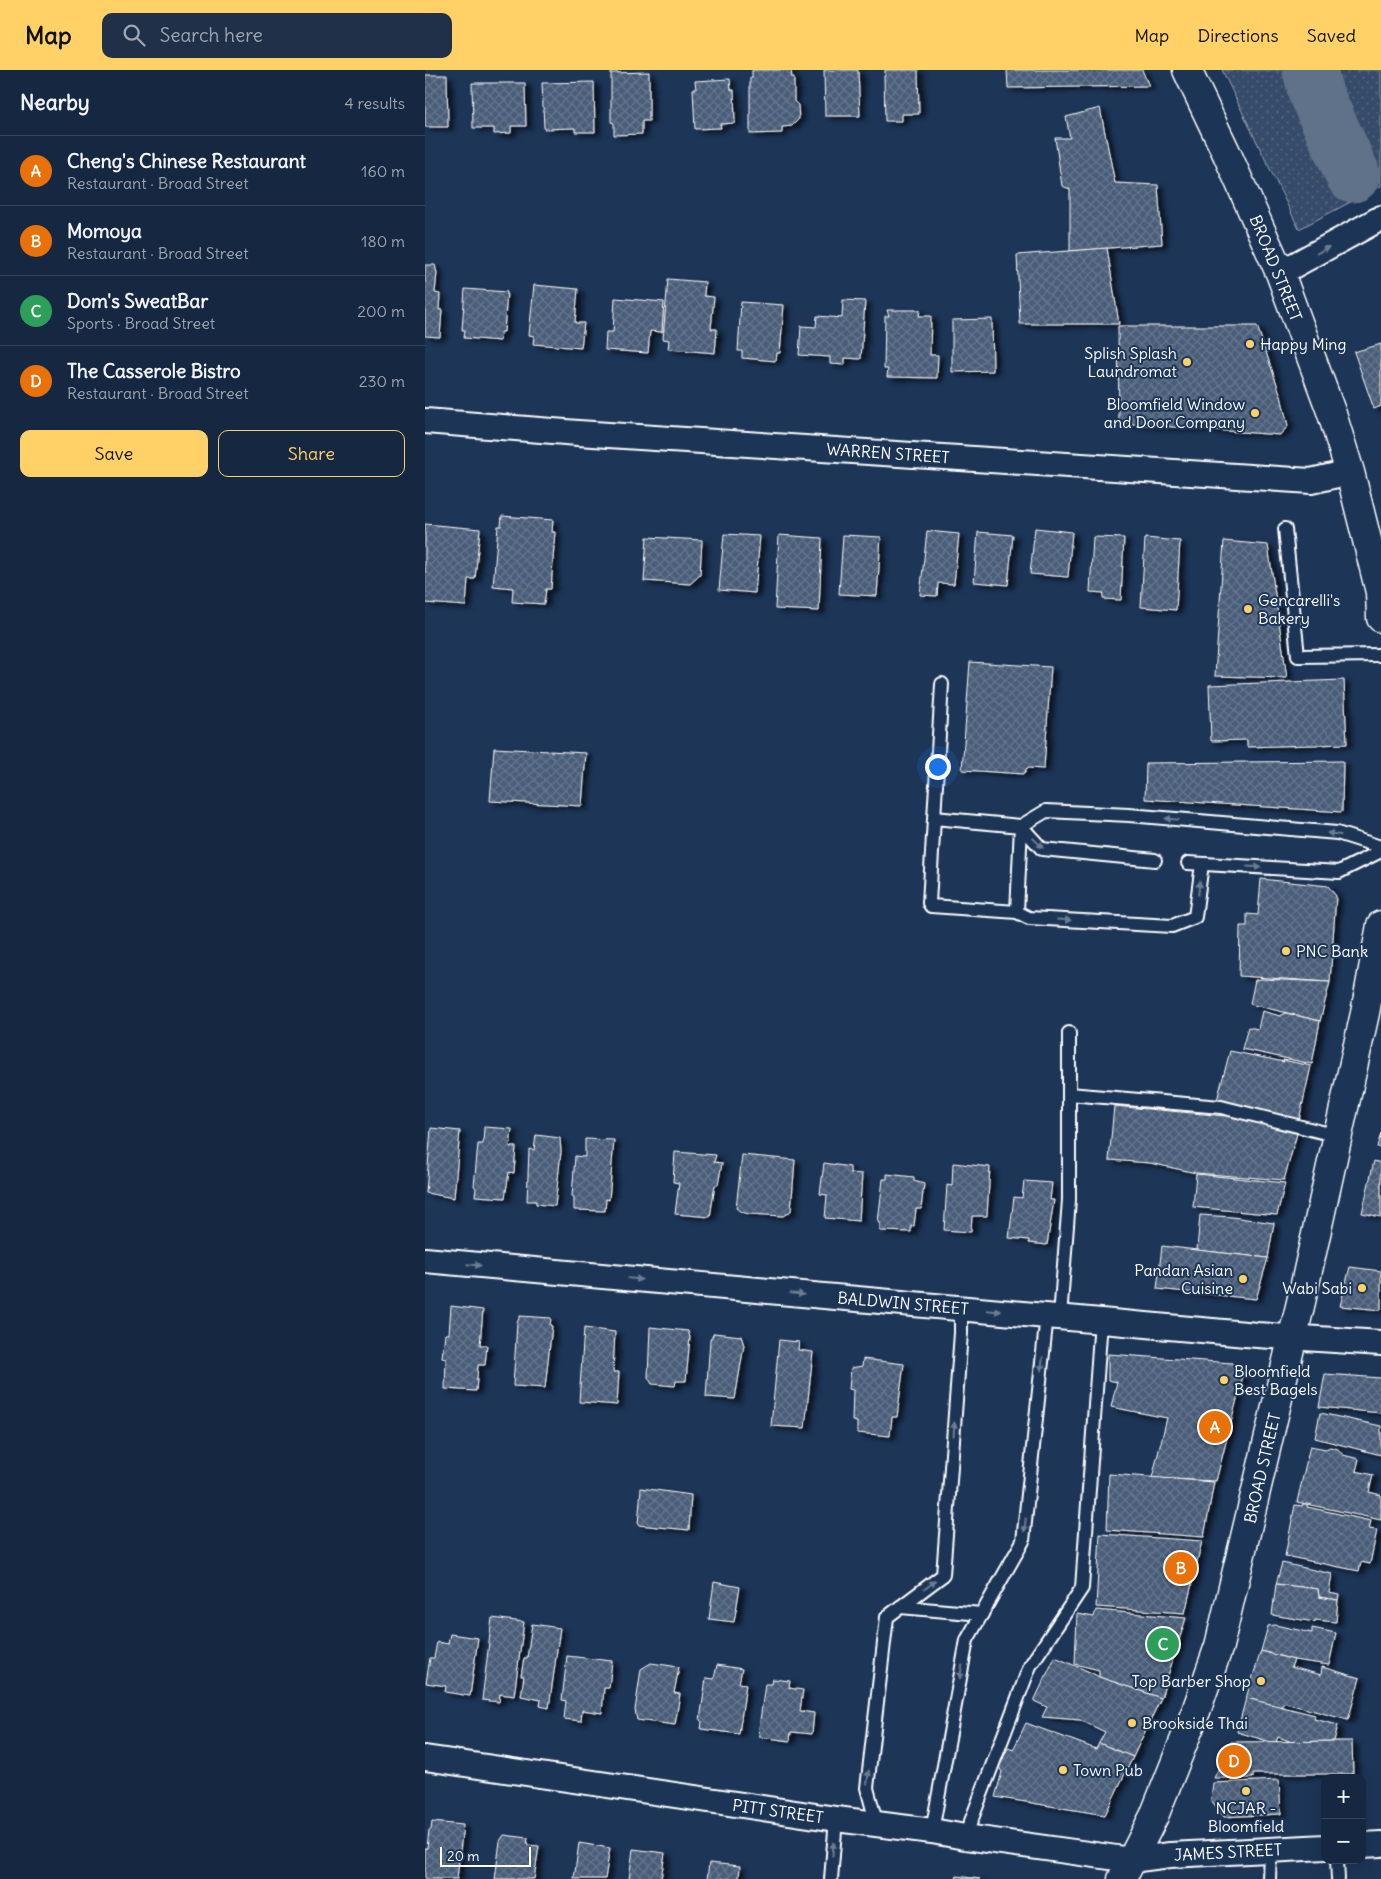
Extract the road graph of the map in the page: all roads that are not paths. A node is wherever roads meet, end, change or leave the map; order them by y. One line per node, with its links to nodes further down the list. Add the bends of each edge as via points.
1 (1187, 70): 3 (main road, BROAD STREET)
2 (1381, 218): 3 (street, one-way to 2)
3 (1280, 273): 5 (main road, BROAD STREET)
4 (425, 421): 5 (street, WARREN STREET, via 1311,481)
5 (1351, 472): 7 (main road, BROAD STREET, via 1380,592)
6 (1285, 529): 8 (lane, via 1298,656)
7 (1381, 618)
8 (1381, 655)
9 (942, 684): 10 (lane)
10 (934, 818): 11 (lane); 17 (lane, via 931,906)
11 (1021, 826): 12 (lane, one-way to 11, via 1337,833 1129,815 1046,811); 14 (lane, one-way to 14, via 1042,849); 17 (lane)
12 (1381, 847)
13 (1381, 851): 16 (lane, one-way to 13, via 1339,872)
14 (1155, 860)
15 (1188, 863): 16 (lane)
16 (1202, 864): 17 (lane, one-way to 16, via 1029,918 1172,926 1195,917)
17 (1017, 912)
18 (1381, 925): 21 (main road, BROAD STREET)
19 (1069, 1033): 20 (lane)
20 (1069, 1094): 21 (lane, via 1221,1107); 24 (lane, via 1069,1200)
21 (1338, 1136): 26 (main road, BROAD STREET)
22 (425, 1260): 23 (street, BALDWIN STREET, one-way to 23)
23 (961, 1308): 24 (street, BALDWIN STREET, one-way to 24); 28 (lane, one-way to 23, via 943,1575)
24 (1054, 1316): 25 (street, BALDWIN STREET); 29 (lane, one-way to 29, via 1023,1541)
25 (1101, 1320): 26 (street, BALDWIN STREET); 34 (lane, via 1082,1588 1030,1666)
26 (1293, 1337): 27 (street, BALDWIN STREET); 40 (main road, BROAD STREET, via 1219,1646 1153,1816)
27 (1381, 1343)
28 (901, 1607): 29 (lane); 32 (lane, one-way to 28, via 867,1788 887,1617)
29 (982, 1614): 33 (lane, one-way to 33, via 967,1640)
30 (425, 1758): 31 (street, PITT STREET)
31 (836, 1820): 32 (street, PITT STREET); 41 (lane, one-way to 31)
32 (877, 1824): 33 (street, PITT STREET)
33 (932, 1831): 34 (street, PITT STREET)
34 (965, 1837): 40 (street, PITT STREET)
35 (1381, 1844): 36 (street)
36 (1366, 1845)
37 (1321, 1846): 38 (street, JAMES STREET)
38 (1270, 1850): 40 (street, JAMES STREET, via 1171,1855); 42 (lane)
39 (1337, 1864): 43 (lane)
40 (1127, 1870)
41 (831, 1879)
42 (1269, 1879)
43 (1338, 1879)

